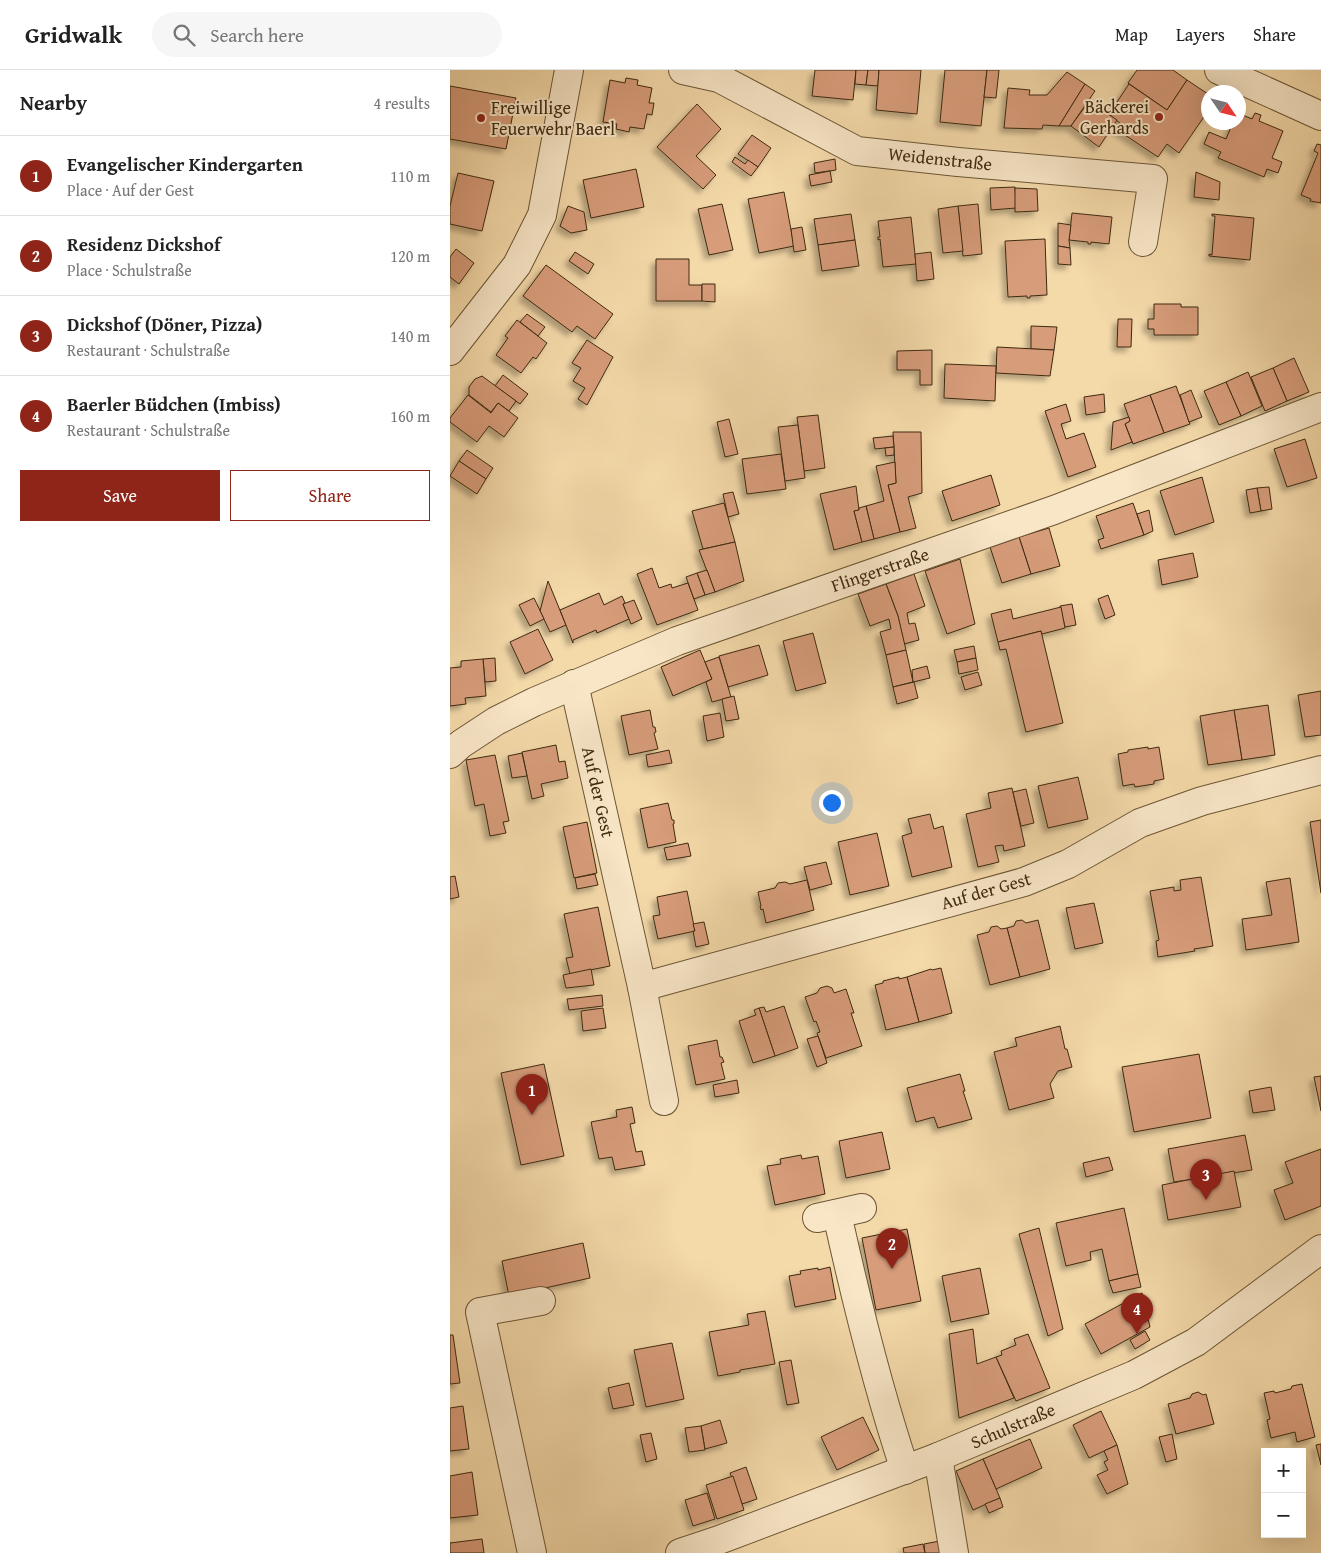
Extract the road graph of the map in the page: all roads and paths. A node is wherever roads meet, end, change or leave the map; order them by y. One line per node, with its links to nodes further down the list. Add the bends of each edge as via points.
1 (569, 70): 6 (street, via 542,215 517,265)
2 (683, 70): 5 (street, Weidenstraße, via 719,78 857,151 1153,179)
3 (1219, 70): 4 (street)
4 (1321, 116)
5 (1143, 242)
6 (450, 351)
7 (1321, 407): 8 (street, Flingerstraße, via 1054,510 677,641)
8 (574, 684): 9 (street, Flingerstraße, via 496,721); 11 (street, Auf der Gest)
9 (450, 754)
10 (1321, 770): 11 (street, Auf der Gest, via 1202,801 1140,823 1068,864 1024,882)
11 (642, 988): 12 (street, Auf der Gest)
12 (664, 1101)
13 (838, 1213): 17 (street, via 858,1310 883,1404)
14 (1321, 1249): 16 (street, Schulstraße, via 1196,1342 1134,1375)
15 (542, 1301): 18 (street, via 480,1312)
16 (938, 1458): 17 (street, Schulstraße); 20 (street)
17 (905, 1470): 19 (street, Schulstraße)
18 (532, 1553)
19 (680, 1553)
20 (954, 1553)

